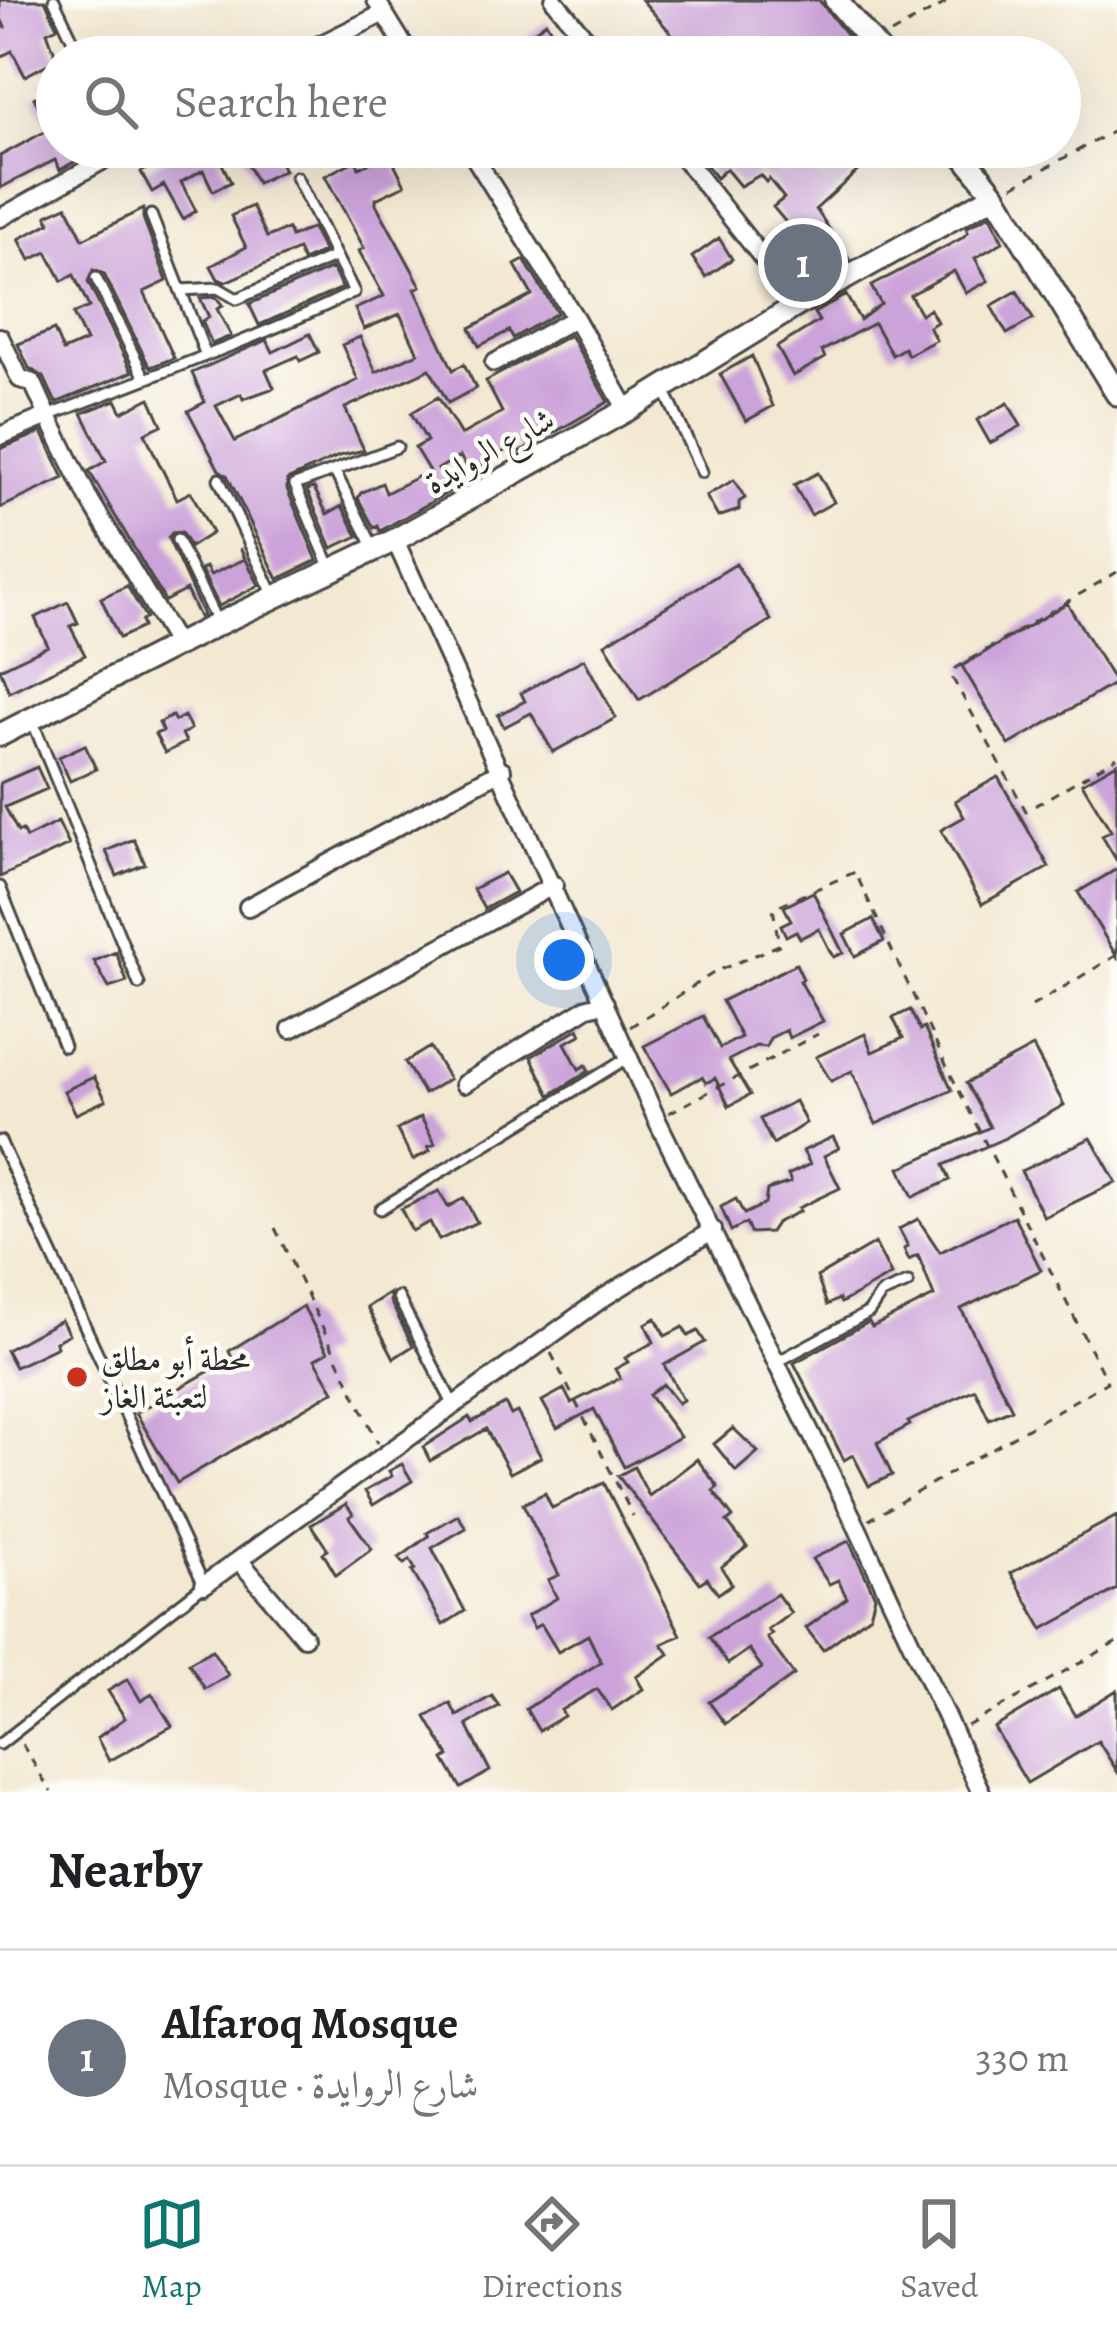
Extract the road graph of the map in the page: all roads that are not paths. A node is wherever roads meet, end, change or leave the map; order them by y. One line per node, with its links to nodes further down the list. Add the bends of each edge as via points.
1 (53, 0): 5 (lane)
2 (554, 0): 8 (street)
3 (836, 0): 9 (street)
4 (380, 7): 6 (street); 7 (street)
5 (70, 36)
6 (331, 36)
7 (399, 36)
8 (584, 36)
9 (867, 36)
10 (89, 168): 17 (street)
11 (481, 168): 22 (street)
12 (692, 168): 21 (street)
13 (974, 168): 15 (street)
14 (296, 177): 18 (lane)
15 (995, 195): 21 (street, شارع الروايدة); 28 (street)
16 (151, 215): 20 (lane)
17 (0, 218)
18 (336, 256): 20 (lane, via 237,298 218,288); 24 (lane, via 354,292)
19 (96, 278): 26 (lane)
20 (181, 290): 24 (lane)
21 (799, 304): 27 (street, شارع الروايدة)
22 (575, 318): 25 (street); 29 (street)
23 (0, 337): 30 (street)
24 (205, 353): 26 (lane)
25 (494, 363)
26 (145, 378): 30 (lane)
27 (663, 387): 29 (street, شارع الروايدة); 34 (lane)
28 (1117, 394)
29 (627, 410): 37 (street, شارع الروايدة)
30 (48, 416): 31 (street); 41 (street)
31 (0, 436)
32 (397, 447): 33 (lane)
33 (334, 472): 37 (lane); 38 (lane, via 295,485)
34 (702, 472)
35 (219, 478): 39 (lane)
36 (177, 540): 40 (lane)
37 (385, 545): 38 (street, شارع الروايدة); 44 (street)
38 (331, 569): 39 (street, شارع الروايدة)
39 (275, 598): 40 (street, شارع الروايدة)
40 (218, 624): 41 (street, شارع الروايدة)
41 (177, 645): 42 (street, شارع الروايدة)
42 (32, 720): 43 (street, شارع الروايدة); 48 (lane)
43 (0, 735)
44 (502, 770): 45 (street); 47 (street)
45 (554, 885): 49 (street); 50 (street)
46 (0, 887): 51 (lane)
47 (248, 907)
48 (139, 984)
49 (605, 1003): 52 (street); 53 (street)
50 (292, 1029)
51 (64, 1046)
52 (629, 1057): 55 (lane); 56 (street)
53 (464, 1084)
54 (0, 1141): 62 (lane)
55 (380, 1209)
56 (712, 1230): 59 (street); 60 (street)
57 (908, 1283): 59 (lane)
58 (398, 1298): 60 (lane)
59 (777, 1362): 65 (street)
60 (454, 1408): 61 (street)
61 (238, 1560): 62 (street); 63 (street)
62 (204, 1585): 64 (lane)
63 (304, 1637)
64 (0, 1744)
65 (981, 1792)

